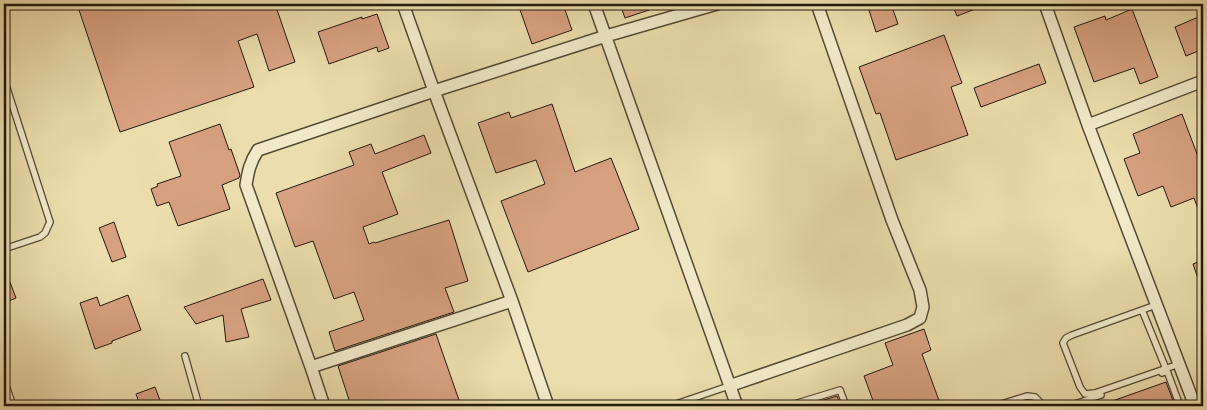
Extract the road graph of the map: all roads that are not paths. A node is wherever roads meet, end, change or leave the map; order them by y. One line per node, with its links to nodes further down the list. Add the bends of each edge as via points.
1 (403, 4): 9 (street)
2 (594, 4): 6 (street)
3 (716, 4): 6 (street)
4 (817, 4): 20 (street, via 892,220 920,290 922,312 920,318 907,326)
5 (1045, 4): 10 (street)
6 (606, 36): 9 (street); 20 (street)
7 (4, 79): 11 (lane, via 50,222 40,238)
8 (1203, 81): 10 (street)
9 (434, 91): 12 (street); 17 (street, via 258,150 252,159 246,185)
10 (1088, 125): 13 (street)
11 (4, 249)
12 (512, 301): 17 (street); 24 (street)
13 (1156, 305): 14 (lane); 16 (street)
14 (1142, 310): 18 (lane); 18 (lane, via 1066,338 1063,343 1080,387 1085,394 1094,393)
15 (185, 356): 22 (lane)
16 (1179, 365): 18 (lane); 33 (street)
17 (311, 367): 23 (street)
18 (1166, 370): 31 (lane); 32 (lane)
19 (4, 380): 21 (lane)
20 (729, 386): 25 (lane); 26 (street)
21 (13, 406)
22 (199, 406)
23 (324, 406)
24 (548, 406)
25 (670, 406)
26 (737, 406)
27 (788, 406): 28 (lane, via 840,390)
28 (846, 406)
29 (995, 406): 30 (lane, via 1027,396 1035,397)
30 (1044, 406)
31 (1069, 406)
32 (1180, 406)
33 (1195, 406)

